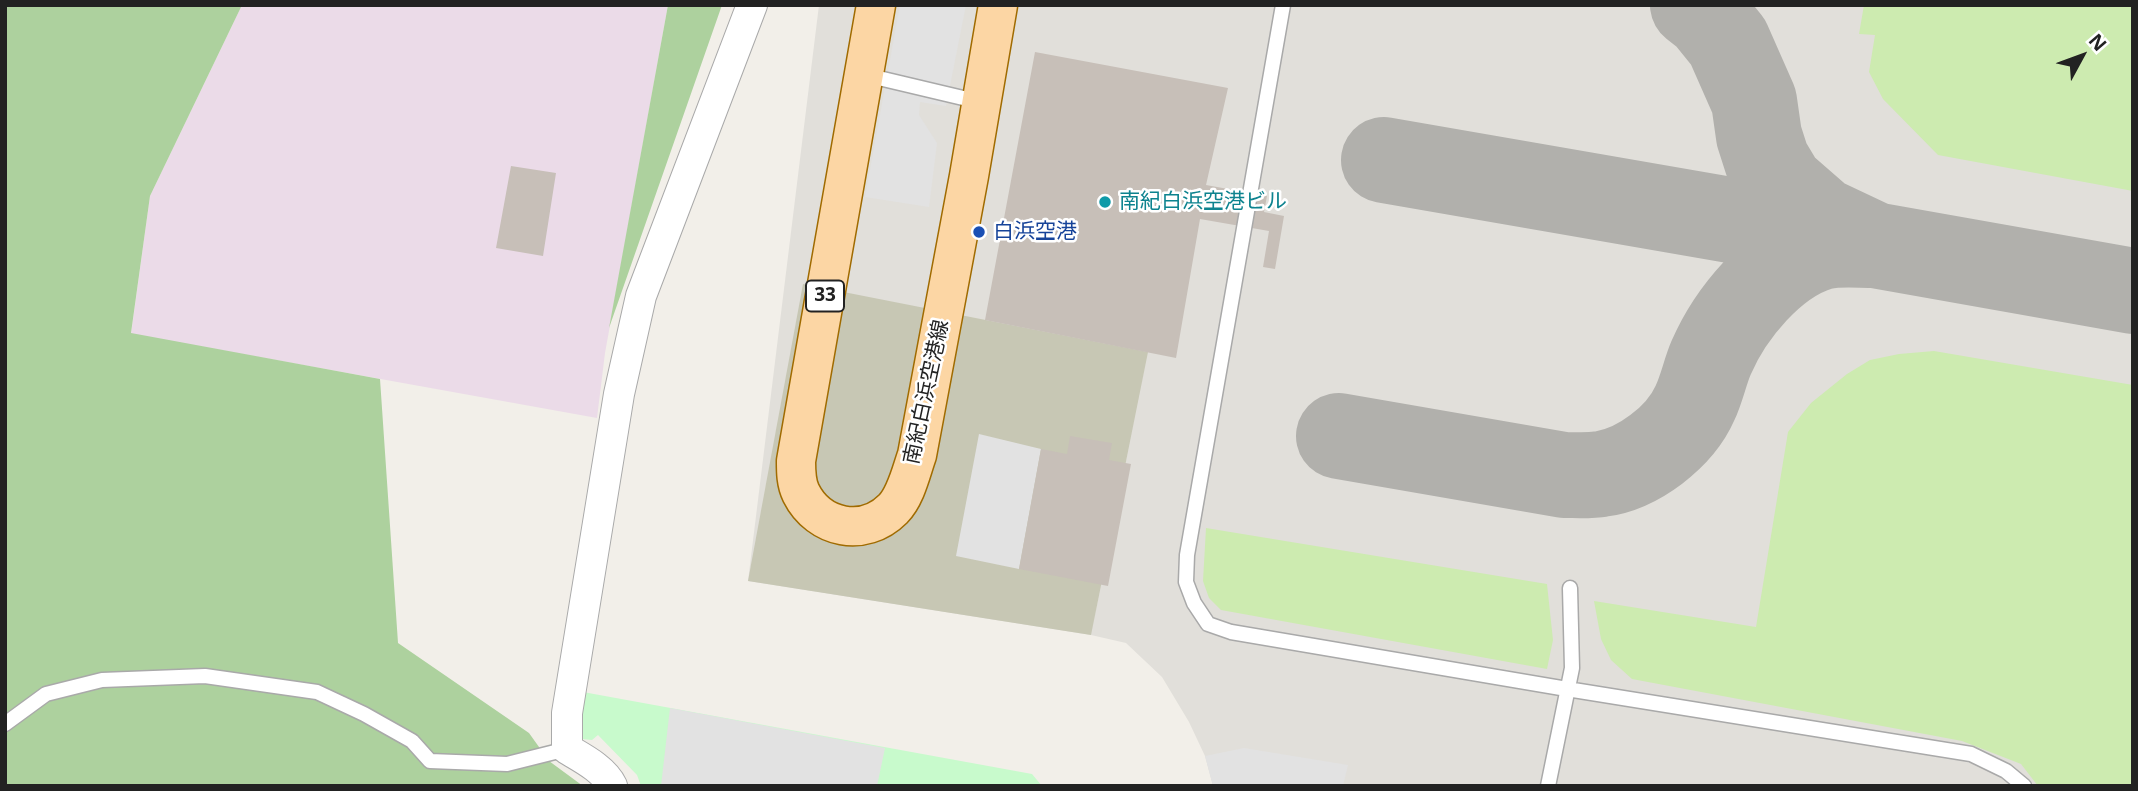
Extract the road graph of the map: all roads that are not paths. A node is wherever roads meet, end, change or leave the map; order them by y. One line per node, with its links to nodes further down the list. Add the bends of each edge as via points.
1 (752, 5): 10 (street, via 641,296 616,407 567,713)
2 (876, 5): 5 (main road, 南紀白浜空港線 / 33)
3 (998, 5): 6 (main road, 南紀白浜空港線 / 33)
4 (1283, 5): 8 (lane, via 1187,555 1186,582 1194,603 1208,624 1231,632)
5 (864, 75): 6 (lane); 6 (main road, 南紀白浜空港線 / 33, via 796,461 802,496 827,520 840,525 867,525 895,508 917,455)
6 (981, 102)
7 (1570, 588): 8 (lane, via 1572,668)
8 (1567, 689): 12 (lane); 13 (lane, via 1971,754 2006,771)
9 (5, 724): 10 (lane, via 46,694 102,680 205,676 317,692 412,741 430,761 507,764)
10 (566, 749): 11 (street, via 588,762)
11 (612, 786)
12 (1548, 786)
13 (2024, 786)

